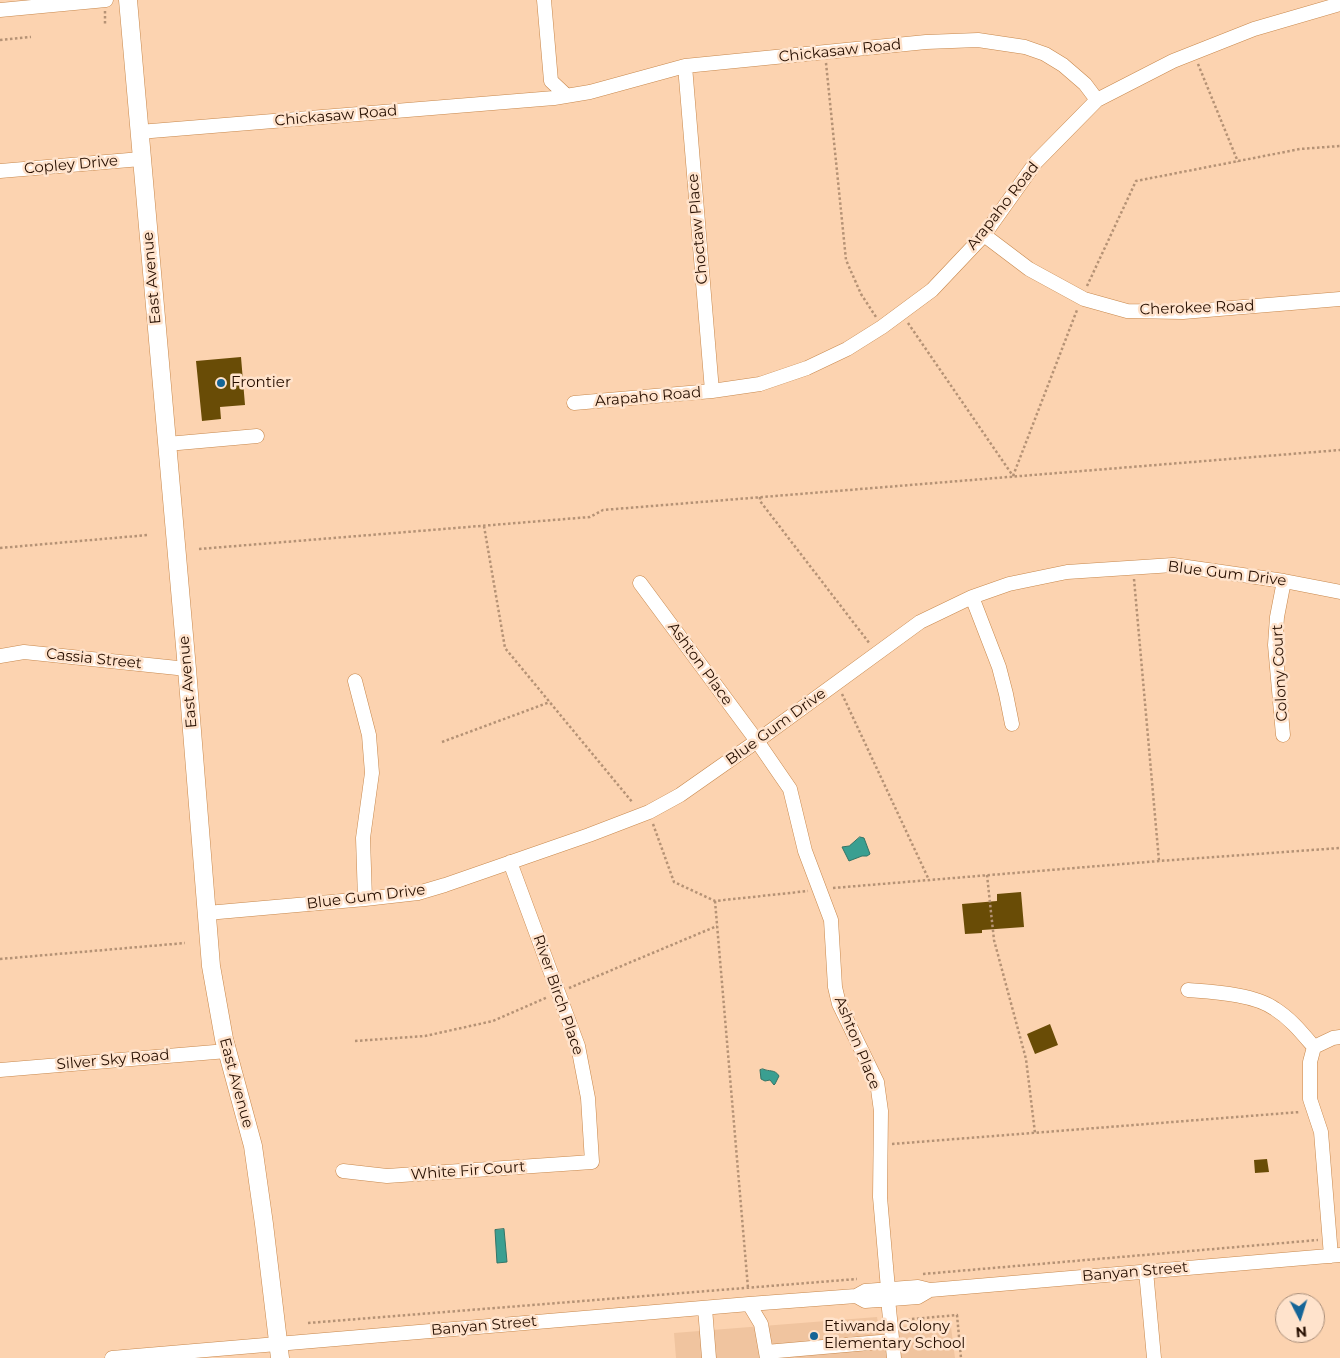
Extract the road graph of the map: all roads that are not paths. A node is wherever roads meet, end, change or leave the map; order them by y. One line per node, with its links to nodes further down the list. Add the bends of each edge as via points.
1 (106, 0): 5 (street)
2 (128, 0): 9 (main road, East Avenue)
3 (544, 0): 7 (street, via 551,81)
4 (1340, 4): 8 (street, Arapaho Road, via 1254,29 1173,61)
5 (0, 10)
6 (685, 66): 7 (street, Chickasaw Road); 8 (street, Chickasaw Road, via 926,42 978,40 1025,47 1045,54 1063,64); 14 (street, Choctaw Place)
7 (567, 96): 9 (street, Chickasaw Road)
8 (1097, 100): 12 (street, Arapaho Road, via 1036,162)
9 (139, 132): 10 (main road, East Avenue)
10 (141, 159): 11 (street, Copley Drive); 17 (main road, East Avenue)
11 (0, 170)
12 (984, 235): 13 (street, Cherokee Road, via 1029,269 1082,298 1127,311 1183,312); 14 (street, Arapaho Road, via 932,290 847,349 807,368 760,384)
13 (1340, 299)
14 (712, 391): 15 (street, Arapaho Road)
15 (574, 403)
16 (257, 436): 17 (street)
17 (167, 444): 23 (main road, East Avenue)
18 (1284, 581): 20 (street, Blue Gum Drive); 21 (street, Blue Gum Drive, via 1173,565 1133,567 1067,572 1009,584); 26 (street, Colony Court, via 1275,645)
19 (640, 583): 27 (street, Ashton Place)
20 (1340, 592)
21 (972, 597): 25 (street, via 999,667); 27 (street, Blue Gum Drive, via 920,622)
22 (0, 656): 23 (street, Cassia Street, via 24,652)
23 (187, 669): 30 (main road, East Avenue)
24 (355, 681): 29 (street, via 369,735 372,773 363,838)
25 (1012, 724)
26 (1283, 735)
27 (757, 741): 28 (street, Blue Gum Drive, via 680,795 645,813); 40 (street, Ashton Place, via 790,789 805,851 831,920 838,1004 876,1082 881,1111 880,1197)
28 (510, 862): 29 (street, Blue Gum Drive, via 418,893); 36 (street, River Birch Place, via 580,1055 588,1098)
29 (365, 899): 30 (street, Blue Gum Drive)
30 (207, 913): 34 (main road, East Avenue, via 211,966)
31 (1188, 990): 33 (street, via 1224,993 1273,1007 1291,1021)
32 (1340, 1037): 33 (street)
33 (1314, 1047): 38 (street, via 1310,1062 1310,1099 1321,1132 1330,1239)
34 (227, 1051): 35 (street, Silver Sky Road); 44 (main road, East Avenue, via 253,1146)
35 (0, 1070)
36 (592, 1162): 37 (street, White Fir Court, via 387,1176)
37 (343, 1171)
38 (1335, 1255): 39 (street, Banyan Street)
39 (1146, 1271): 40 (street, Banyan Street, via 930,1290 918,1287); 49 (street)
40 (888, 1294): 41 (street, Banyan Street, via 865,1291 856,1296); 43 (street, Ashton Place)
41 (749, 1304): 42 (street, Banyan Street); 45 (street, via 761,1324)
42 (705, 1308): 44 (street, Banyan Street); 47 (street)
43 (892, 1341): 45 (street); 48 (street, Ashton Place)
44 (278, 1351): 46 (street, Banyan Street)
45 (767, 1355)
46 (112, 1358)
47 (709, 1358)
48 (894, 1358)
49 (1154, 1358)

